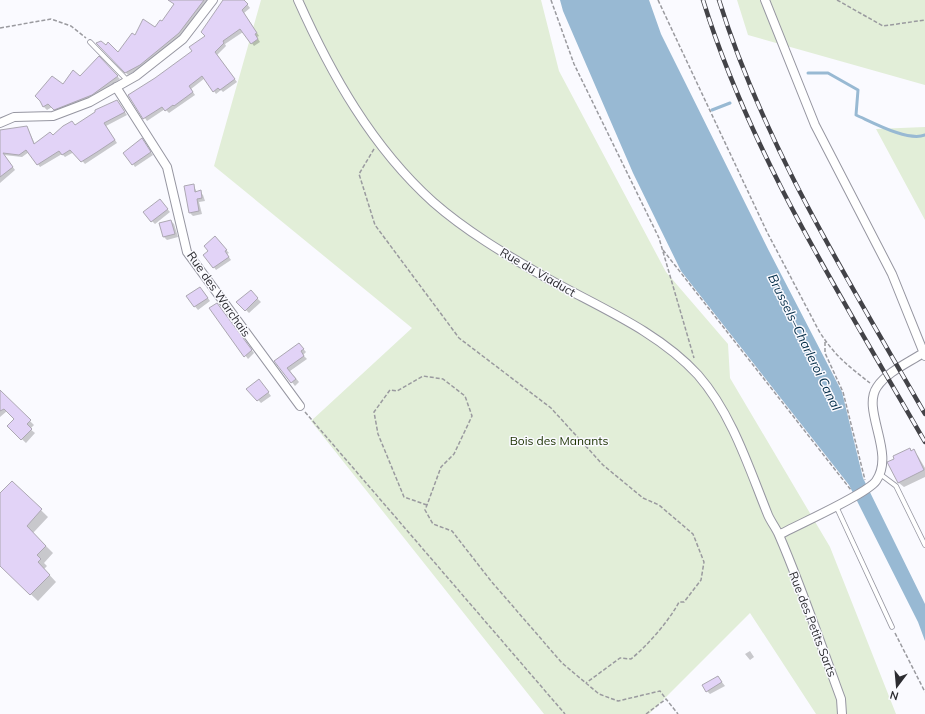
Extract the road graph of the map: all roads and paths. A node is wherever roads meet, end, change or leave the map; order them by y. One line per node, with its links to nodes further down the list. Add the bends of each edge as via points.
1 (213, 0): 10 (street, via 183,39 136,76)
2 (298, 0): 13 (street, Rue du Viaduct, via 334,73)
3 (551, 0): 14 (path, via 574,64)
4 (658, 0): 15 (path, via 767,232)
5 (765, 0): 16 (street, via 815,125 892,274)
6 (837, 0): 7 (path, via 883,26)
7 (925, 20)
8 (0, 28): 9 (path, via 51,19 71,26)
9 (90, 42): 10 (lane)
10 (127, 80): 11 (street)
11 (116, 87): 12 (street, via 90,102 53,116 14,117); 19 (street, Rue des Warchais, via 168,167 187,252)
12 (0, 122)
13 (377, 142): 25 (street, Rue du Viaduct, via 433,202 471,231 542,275 630,323 680,358 699,377 727,420); 28 (path, via 370,159 359,174 375,226 459,338 550,408 603,465 643,498 659,505 693,534 704,562 701,580 684,602 679,602 674,612 638,653 631,659 620,658)
14 (662, 248): 17 (path); 22 (path, via 749,362)
15 (825, 341): 18 (path, via 843,363); 21 (path, via 825,353 843,392)
16 (924, 354): 18 (street, via 883,380)
17 (695, 362)
18 (876, 388): 20 (street, via 873,409 883,458)
19 (300, 406): 31 (path)
20 (880, 474): 24 (street, via 870,488); 26 (lane, via 896,486)
21 (864, 478)
22 (849, 485)
23 (427, 505): 23 (path, via 441,467 454,454 472,416 465,396 443,379 423,376 397,391 390,390 374,412 378,434 404,497); 28 (path, via 425,510 432,524 452,531 491,581 562,663)
24 (835, 506): 25 (street); 27 (lane)
25 (778, 535): 34 (street, Rue des Petits Sarts, via 841,699)
26 (925, 545)
27 (892, 627): 29 (path)
28 (586, 683): 30 (path, via 599,694 618,701 660,691)
29 (925, 692)
30 (666, 699): 32 (path); 33 (path)
31 (565, 714)
32 (646, 714)
33 (678, 714)
34 (842, 714)

